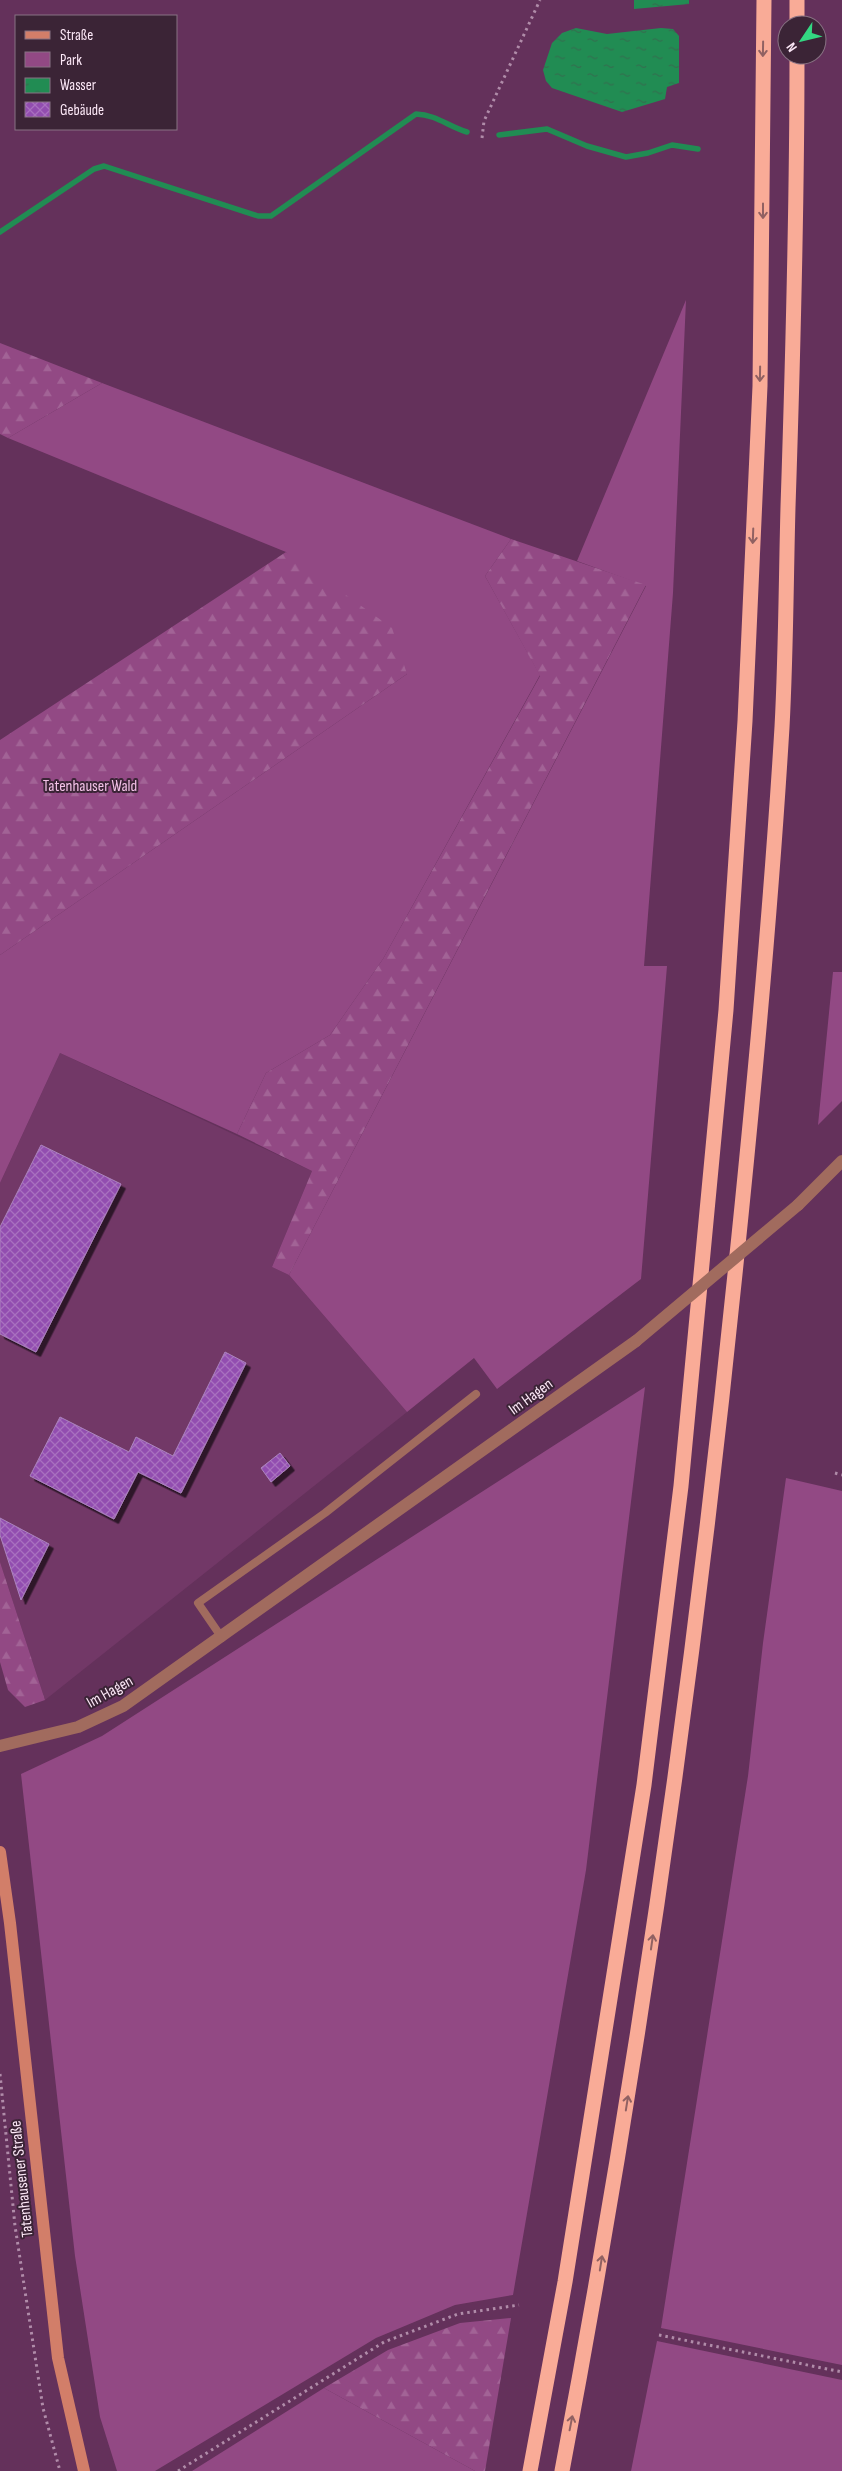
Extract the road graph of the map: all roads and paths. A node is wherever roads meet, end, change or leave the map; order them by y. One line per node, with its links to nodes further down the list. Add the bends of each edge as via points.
1 (540, 0): 6 (path, via 484,121)
2 (764, 0): 21 (highway, one-way to 21, via 760,386 745,721 726,1010 688,1417 644,1785 565,2282)
3 (797, 0): 4 (highway)
4 (797, 15)
5 (797, 65): 22 (highway, one-way to 5, via 629,2092 675,1784 713,1489 761,1018 782,722 796,241)
6 (482, 138)
7 (842, 1162): 11 (street, Im Hagen, bridge, via 798,1206 636,1341)
8 (476, 1394): 11 (lane, via 325,1513 198,1603)
9 (835, 1473): 10 (path)
10 (842, 1475)
11 (222, 1638): 12 (street, Im Hagen, via 124,1706 78,1728)
12 (0, 1746)
13 (0, 1852): 19 (street, Tatenhausener Straße, via 58,2358)
14 (0, 2074): 18 (path, via 16,2226 40,2389)
15 (518, 2305): 20 (path, via 458,2314 384,2342)
16 (659, 2335): 17 (path)
17 (842, 2372)
18 (60, 2471)
19 (84, 2471)
20 (178, 2471)
21 (530, 2471)
22 (562, 2471)

